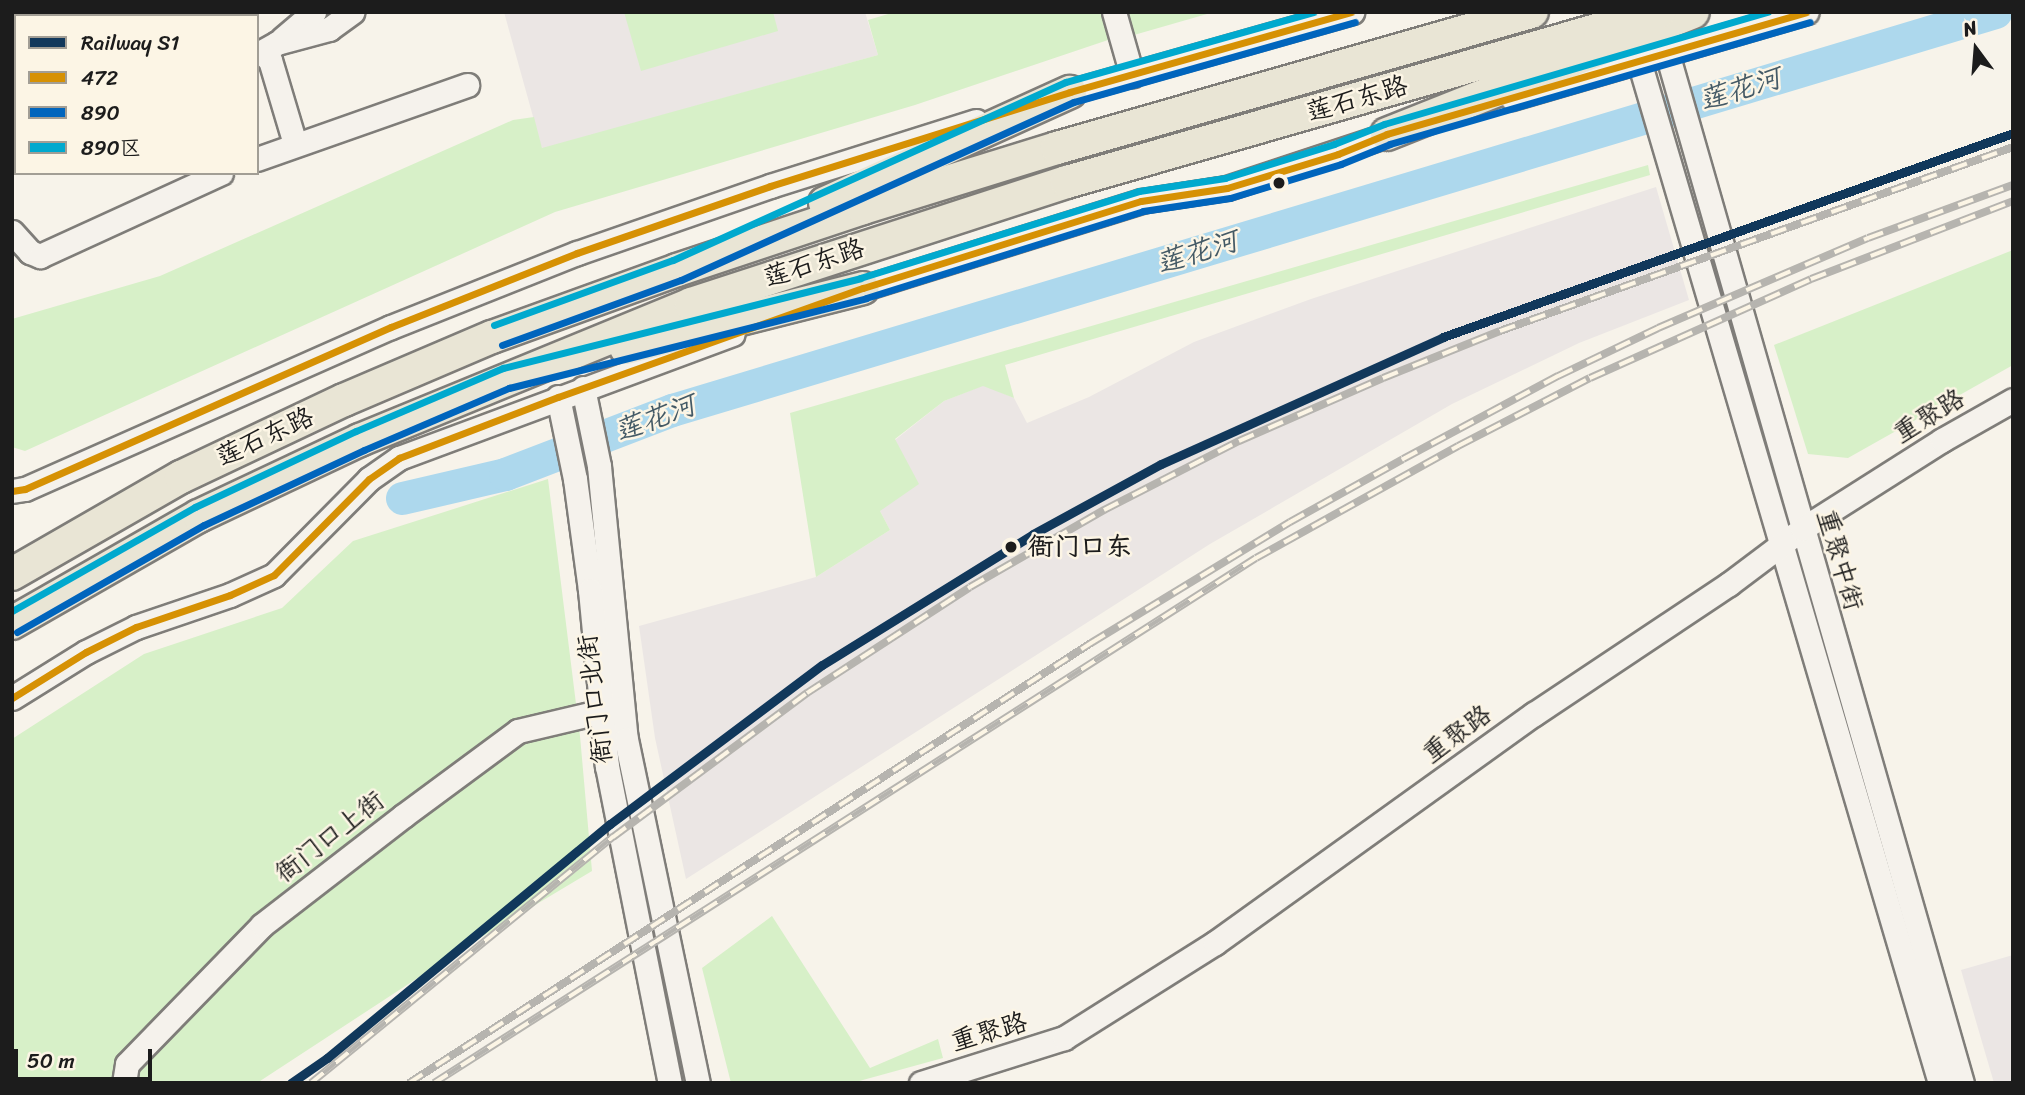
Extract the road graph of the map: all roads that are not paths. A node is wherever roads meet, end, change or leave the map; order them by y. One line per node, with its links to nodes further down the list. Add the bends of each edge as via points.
1 (314, 12): 9 (street)
2 (352, 12): 9 (street, via 329,29)
3 (1114, 12): 12 (street)
4 (1352, 12): 12 (street, 莲石东路)
5 (1532, 12): 21 (highway, 莲石东路, via 1057,148)
6 (1659, 12): 23 (highway, 莲石东路, via 1055,186 691,304)
7 (1693, 12): 15 (highway)
8 (1807, 12): 10 (street, 莲石东路)
9 (265, 49): 16 (street)
10 (1667, 53): 11 (street, 莲石东路); 28 (street, 重聚中街)
11 (1639, 61): 15 (street, 莲石东路); 29 (street, 重聚中街)
12 (1132, 75): 14 (street, 莲石东路)
13 (467, 85): 16 (street)
14 (1070, 92): 21 (highway); 27 (street, 莲石东路, via 769,186 577,253 391,327)
15 (1388, 134): 22 (street, 莲石东路, via 1227,188 1141,201)
16 (295, 144): 17 (street)
17 (259, 158)
18 (211, 175): 19 (street)
19 (182, 181): 20 (street, via 40,256)
20 (12, 232)
21 (677, 270): 30 (highway, 莲石东路, via 492,337 344,400 181,477)
22 (863, 288): 23 (highway); 24 (street, 莲石东路)
23 (506, 379): 31 (highway, 莲石东路, via 360,440 199,516)
24 (585, 398): 26 (street, 莲石东路); 33 (street, 衙门口北街, via 599,466)
25 (2013, 400): 28 (street, 重聚路)
26 (560, 405): 32 (street, 莲石东路, via 399,458 369,479 274,575 136,627); 33 (street, 衙门口北街)
27 (12, 491)
28 (1802, 529): 29 (street, 重聚路); 39 (street, 重聚中街)
29 (1782, 544): 37 (street, 重聚路, via 1534,714 1215,943 1064,1038); 38 (street, 重聚中街)
30 (12, 575)
31 (12, 624)
32 (12, 698)
33 (612, 709): 34 (street, 衙门口上街, via 518,731 262,925 127,1064); 35 (street, 衙门口北街, via 607,766); 36 (street, 衙门口北街, via 630,761)
34 (124, 1083)
35 (670, 1083)
36 (698, 1083)
37 (921, 1083)
38 (1940, 1083)
39 (1962, 1083)

